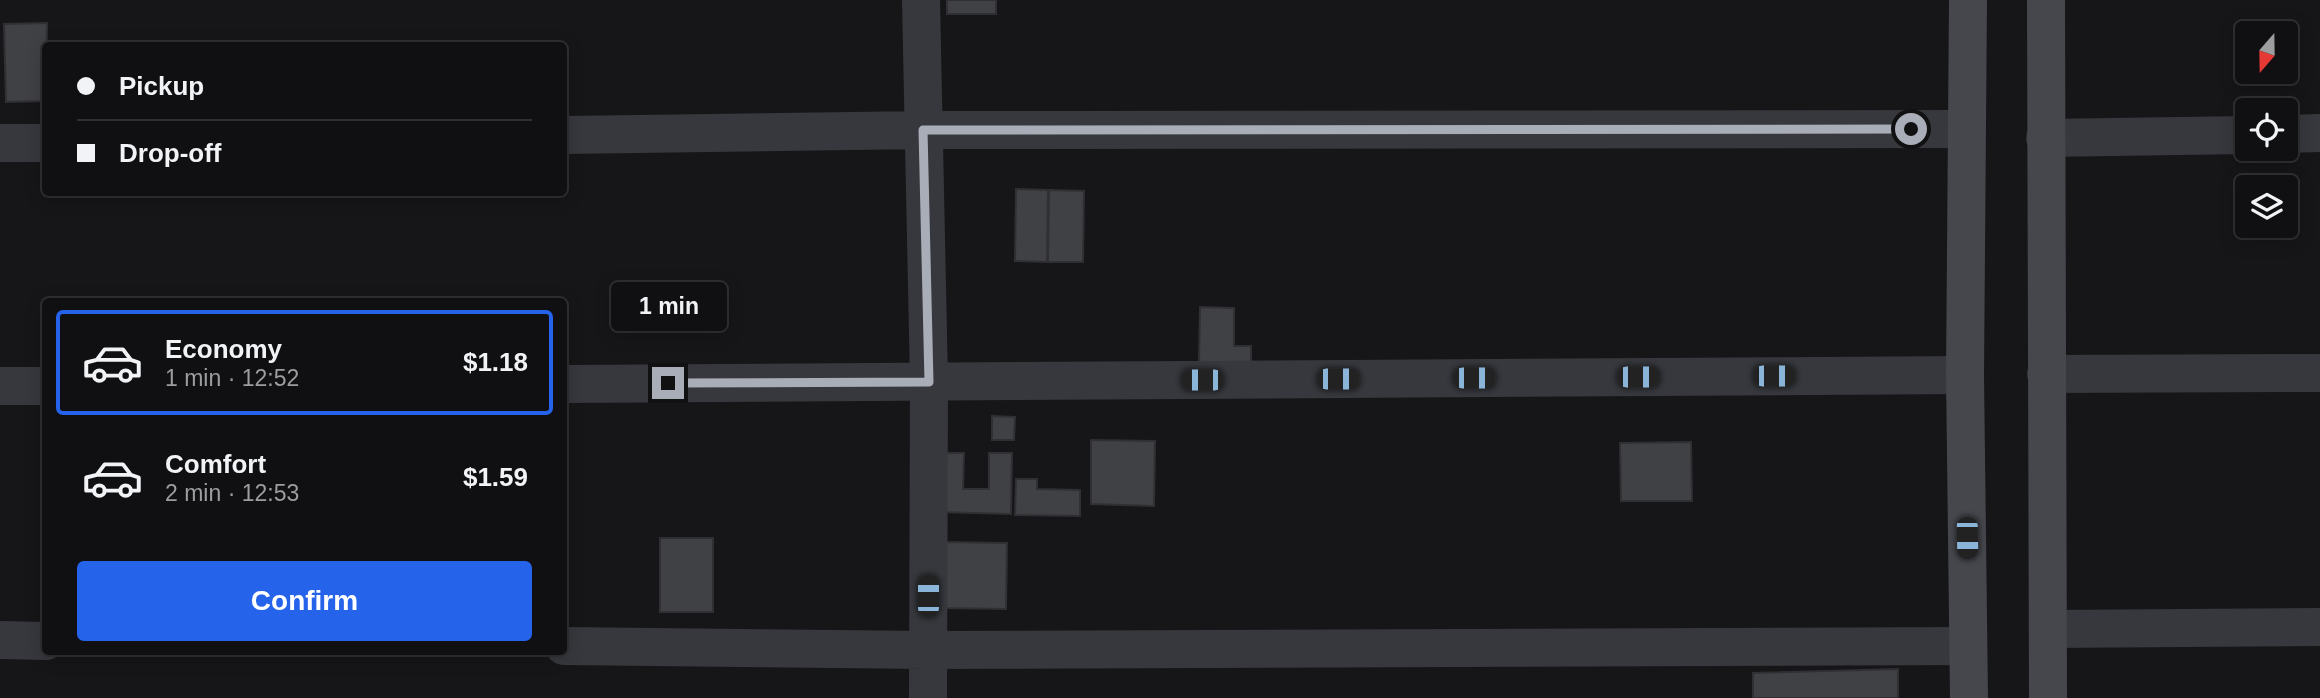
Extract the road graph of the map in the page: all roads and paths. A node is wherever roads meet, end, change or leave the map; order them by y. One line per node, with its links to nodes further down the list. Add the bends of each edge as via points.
1 (921, 0): 5 (street)
2 (1968, 0): 4 (main road)
3 (2046, 0): 10 (main road)
4 (1966, 129): 5 (street); 15 (main road)
5 (923, 130): 8 (street); 16 (street)
6 (2298, 134): 7 (street)
7 (2320, 134)
8 (567, 135)
9 (2235, 135): 10 (street)
10 (2045, 138): 14 (main road)
11 (0, 143): 12 (street)
12 (42, 143)
13 (2320, 373): 14 (street)
14 (2046, 374): 21 (main road)
15 (1965, 375): 16 (street); 25 (main road)
16 (929, 382): 17 (street); 26 (street)
17 (567, 384)
18 (42, 386): 19 (street)
19 (0, 387)
20 (2320, 627): 21 (street)
21 (2048, 629): 29 (main road)
22 (0, 640): 23 (street)
23 (42, 641)
24 (567, 646): 26 (street)
25 (1969, 646): 26 (street); 28 (main road)
26 (928, 650): 27 (street)
27 (928, 698)
28 (1969, 698)
29 (2048, 698)

